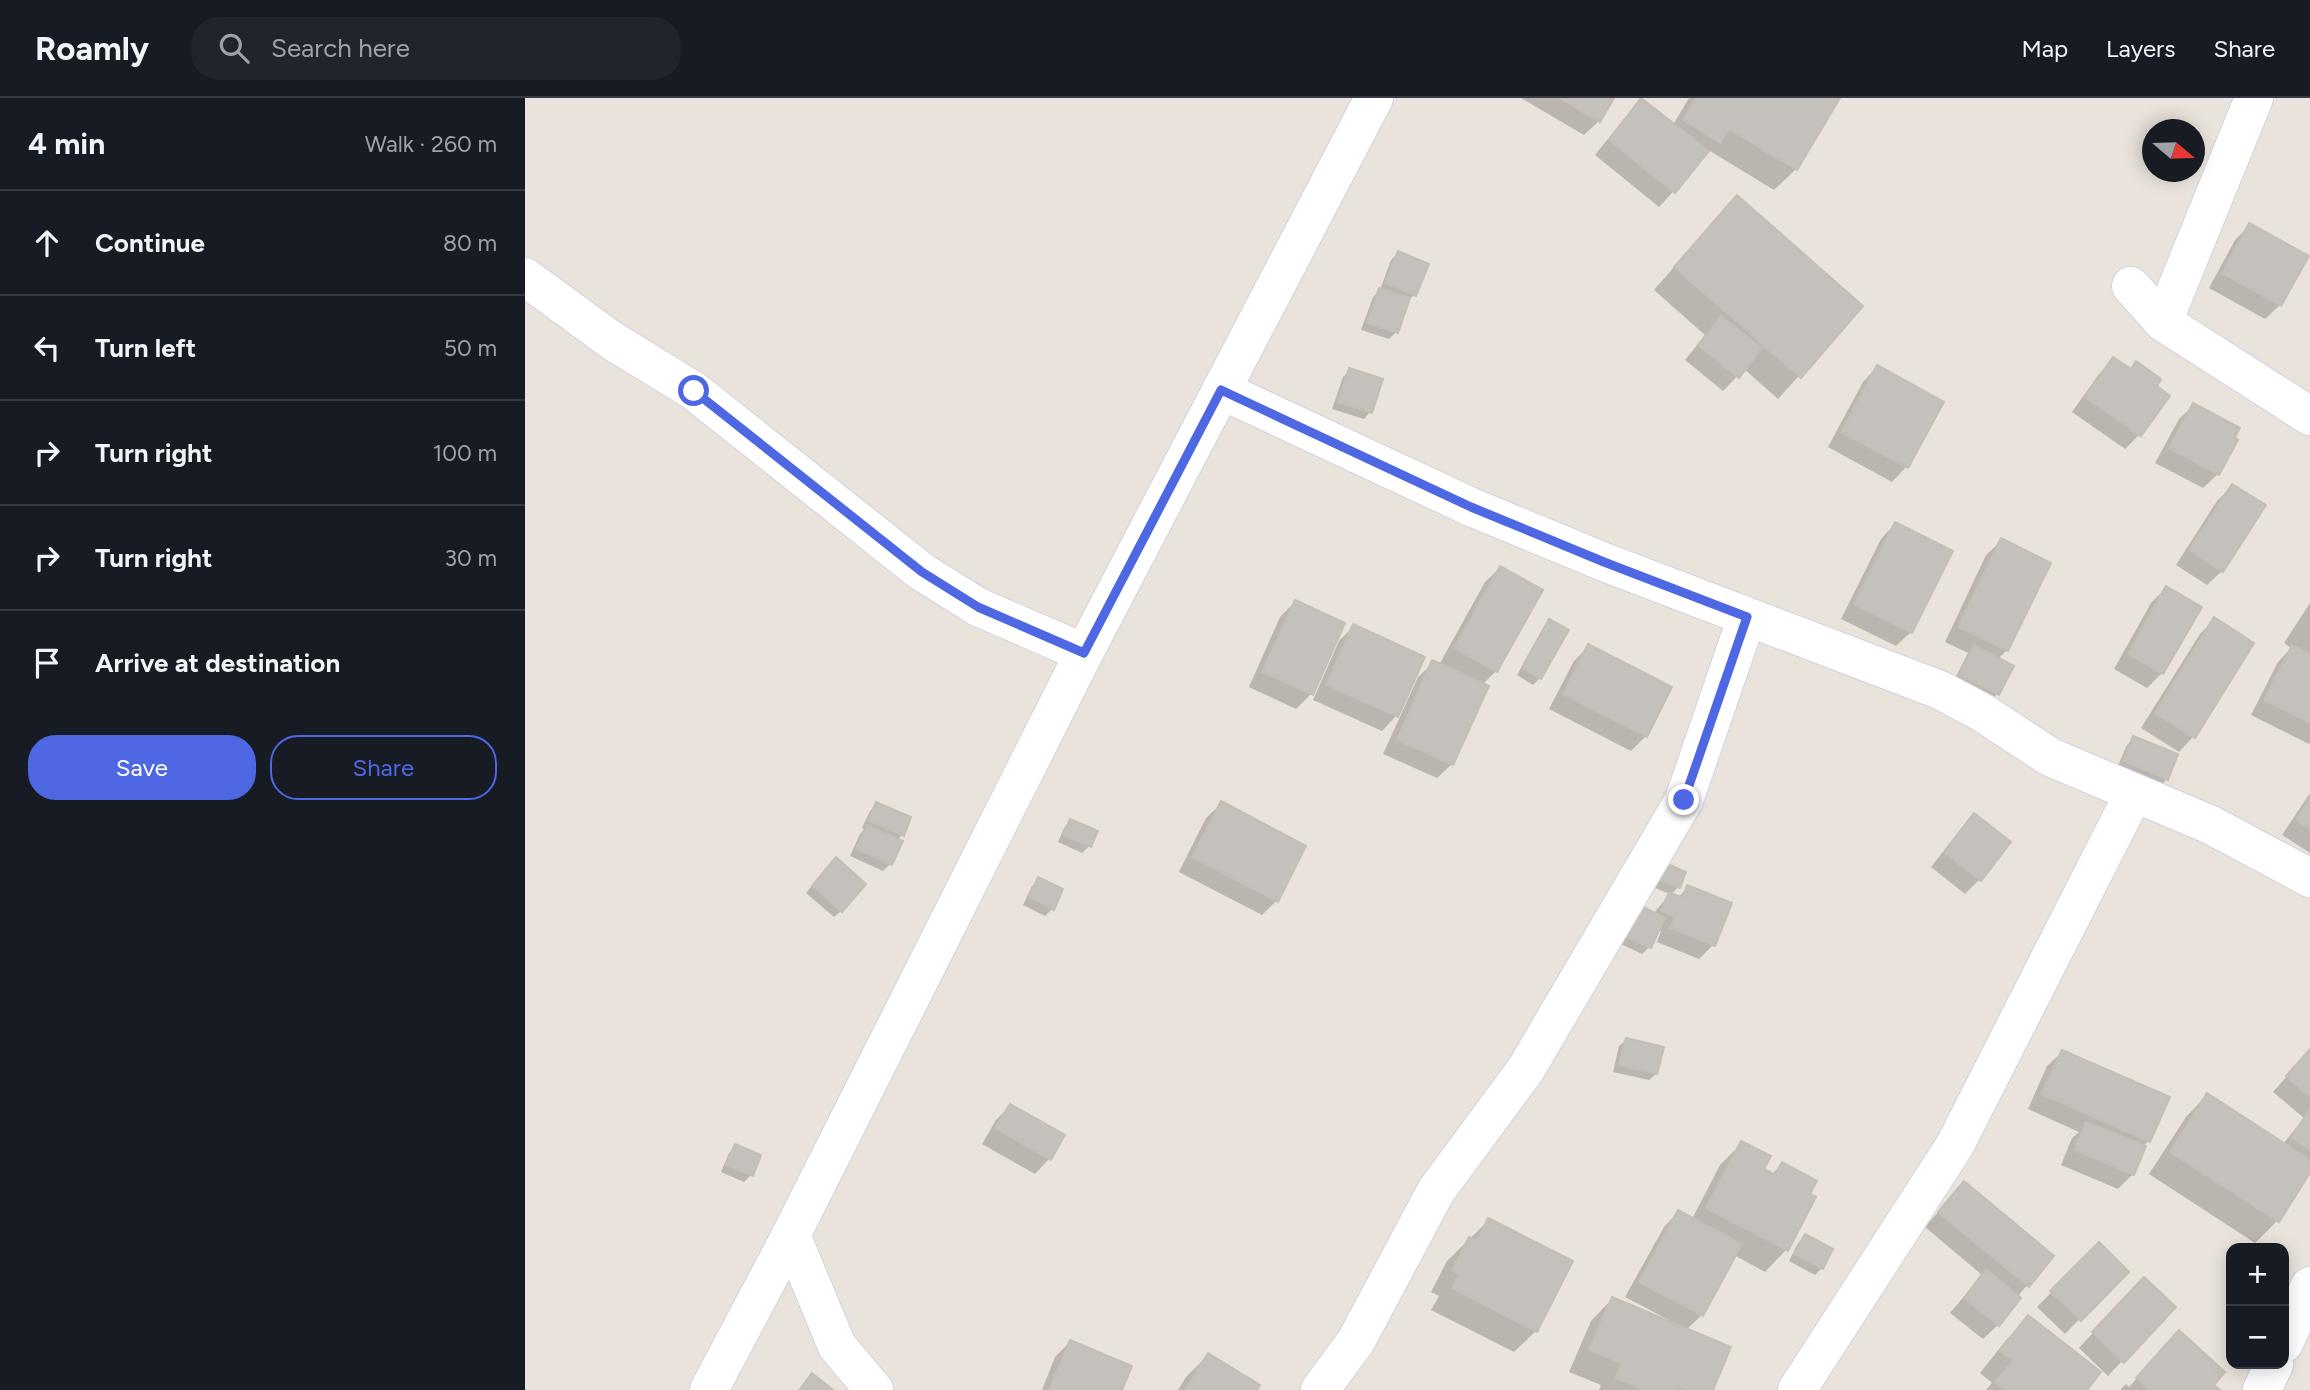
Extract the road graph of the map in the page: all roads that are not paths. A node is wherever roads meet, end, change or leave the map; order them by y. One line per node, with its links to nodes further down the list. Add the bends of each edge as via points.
1 (1374, 98): 6 (street)
2 (2253, 98): 5 (street)
3 (525, 277): 9 (street, via 611,340 694,391 922,572 978,607)
4 (2131, 286): 5 (street)
5 (2163, 321): 7 (street)
6 (1221, 390): 8 (street, via 1471,507); 9 (street)
7 (2310, 416)
8 (1747, 617): 10 (street, via 1940,690 2050,757); 16 (street, via 1684,800 1526,1069 1436,1191 1356,1341)
9 (1084, 653): 12 (street)
10 (2134, 793): 11 (street, via 2211,825); 17 (street, via 1955,1145)
11 (2310, 878)
12 (791, 1235): 14 (street); 15 (street, via 837,1346)
13 (2272, 1369): 18 (street)
14 (709, 1390)
15 (874, 1390)
16 (1320, 1390)
17 (1797, 1390)
18 (2262, 1390)

